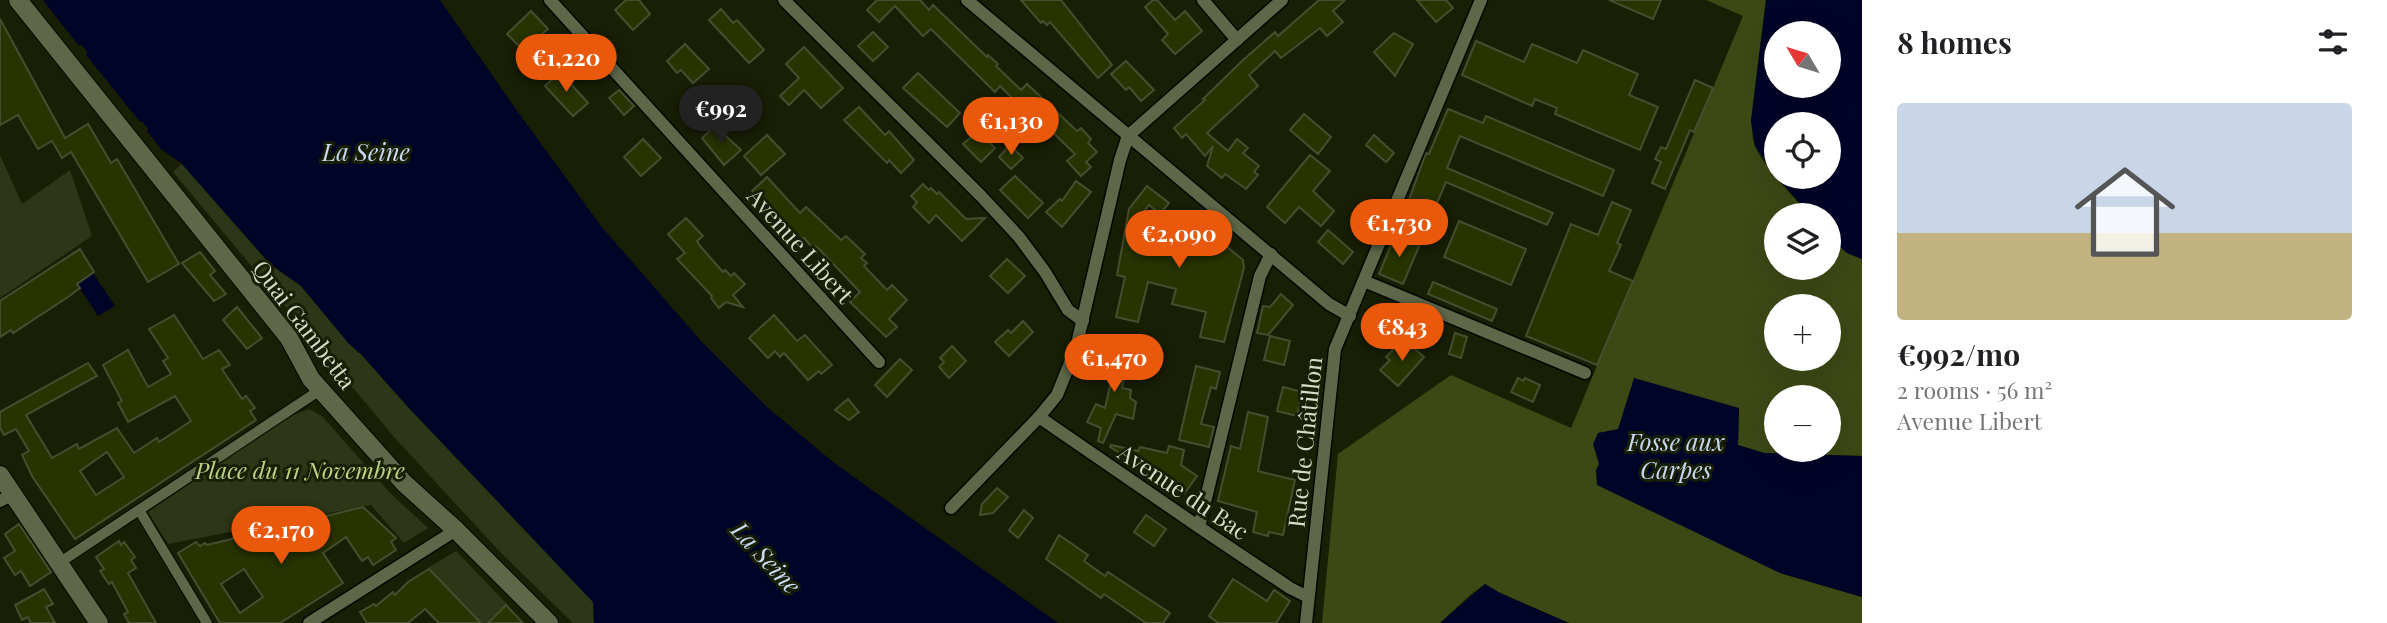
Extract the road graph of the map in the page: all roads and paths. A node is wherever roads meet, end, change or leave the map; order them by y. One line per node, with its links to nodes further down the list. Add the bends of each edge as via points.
1 (18, 0): 16 (main road, Quai Gambetta, via 289,338)
2 (551, 0): 14 (street, Avenue Libert)
3 (784, 0): 13 (street, via 981,196 1019,237 1068,310)
4 (967, 0): 9 (street)
5 (1203, 0): 8 (street)
6 (1282, 0): 8 (street)
7 (1481, 0): 11 (street, Rue de Châtillon)
8 (1237, 40): 9 (street)
9 (1128, 136): 10 (street); 13 (street)
10 (1272, 254): 12 (street, via 1329,304); 22 (street, via 1260,276)
11 (1364, 281): 12 (street, Rue de Châtillon); 15 (street)
12 (1350, 316): 25 (street, Rue de Châtillon, via 1335,349)
13 (1083, 321): 17 (street, via 1057,395)
14 (880, 362)
15 (1585, 373)
16 (320, 390): 21 (street); 23 (main road, Quai Gambetta, via 404,483)
17 (1039, 417): 20 (street); 22 (street, Avenue du Bac)
18 (0, 475): 19 (main road)
19 (6, 497): 24 (main road)
20 (951, 508)
21 (139, 510): 24 (street); 27 (street)
22 (1199, 527): 25 (street, Avenue du Bac)
23 (456, 530): 28 (street); 29 (main road, Quai Gambetta)
24 (59, 563): 26 (main road)
25 (1308, 597): 30 (street, Rue de Châtillon)
26 (99, 623)
27 (206, 623)
28 (309, 623)
29 (549, 623)
30 (1306, 623)

